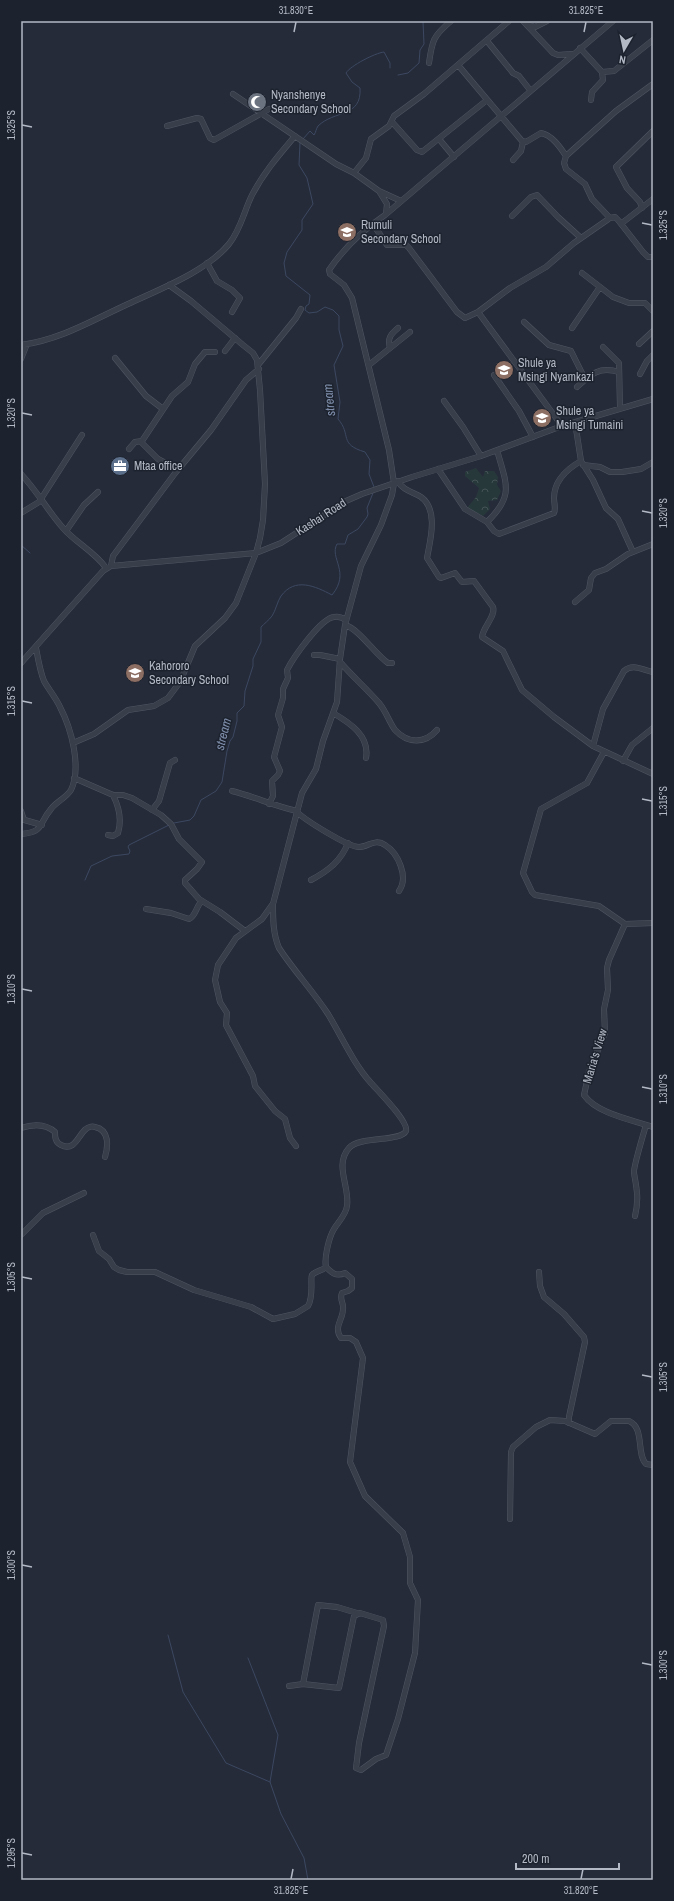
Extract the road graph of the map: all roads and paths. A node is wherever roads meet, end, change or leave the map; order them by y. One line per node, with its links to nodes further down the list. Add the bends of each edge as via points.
1 (451, 21): 10 (street, via 432,40)
2 (509, 21): 7 (street)
3 (547, 21): 5 (street, via 535,27)
4 (613, 21): 8 (street)
5 (525, 23): 9 (street, via 553,53)
6 (653, 40): 12 (street, via 614,71)
7 (487, 41): 11 (street); 14 (street)
8 (580, 48): 9 (street); 12 (street)
9 (572, 54): 14 (street)
10 (429, 64)
11 (458, 65): 16 (street); 21 (street, via 394,116)
12 (602, 72): 17 (street, via 602,80 592,92)
13 (653, 84): 27 (street, via 616,111)
14 (530, 90): 20 (street)
15 (233, 94): 19 (street)
16 (487, 100): 20 (street); 25 (street)
17 (591, 100)
18 (269, 109): 19 (street)
19 (260, 114): 22 (street, via 214,140 210,138 201,119); 24 (street)
20 (502, 117): 26 (street); 28 (street)
21 (392, 122): 25 (street, via 419,152 426,150); 30 (street, via 371,139 364,161)
22 (167, 126)
23 (653, 131): 34 (street, via 616,167)
24 (297, 138): 30 (street); 42 (street, via 265,172 234,238)
25 (439, 139): 28 (street)
26 (523, 142): 27 (street, via 541,133 545,134 556,142); 29 (street, via 521,151)
27 (566, 156): 37 (street, via 566,169 585,184 592,199)
28 (454, 157): 33 (street)
29 (513, 160)
30 (354, 173): 31 (street)
31 (379, 191): 33 (street); 35 (street, via 387,204)
32 (653, 199): 34 (street)
33 (401, 201): 35 (street)
34 (642, 208): 38 (street)
35 (385, 215): 39 (street)
36 (512, 216): 40 (street, via 536,195)
37 (610, 218): 38 (street, via 615,217); 40 (street)
38 (622, 223): 41 (street, via 643,252 648,257)
39 (372, 224): 49 (street, via 387,245 406,245 410,248 460,316 467,318); 65 (street, via 344,250 329,271 344,285 352,298)
40 (581, 238): 49 (street, via 546,267 510,288)
41 (653, 257)
42 (207, 263): 44 (street); 48 (street, via 217,281 240,298)
43 (582, 273): 45 (street)
44 (169, 285): 55 (street); 56 (street, via 72,331)
45 (600, 287): 47 (street, via 623,301 645,303); 52 (street)
46 (301, 309): 66 (street)
47 (653, 311)
48 (232, 312)
49 (478, 312): 77 (street)
50 (524, 322): 70 (street, via 549,344 571,351)
51 (398, 328): 59 (street, via 388,341)
52 (572, 328)
53 (653, 331): 57 (street)
54 (410, 332): 59 (street)
55 (235, 338): 60 (street); 66 (street, via 253,354)
56 (24, 344): 63 (street)
57 (639, 344)
58 (603, 347): 67 (street, via 618,362)
59 (390, 348): 65 (street)
60 (225, 351)
61 (215, 352): 75 (street, via 202,355 195,364 188,382 172,396)
62 (653, 355): 68 (street)
63 (21, 358)
64 (115, 358): 75 (street, via 146,396)
65 (368, 365): 89 (street)
66 (258, 367): 87 (street); 97 (street, via 264,520)
67 (619, 372): 70 (street, via 604,369); 74 (street)
68 (640, 374)
69 (494, 376): 79 (street, via 516,406)
70 (585, 379): 71 (street)
71 (577, 386)
72 (653, 399): 74 (street, Kashai Road)
73 (444, 401): 83 (street)
74 (620, 408): 76 (street, Kashai Road)
75 (163, 409): 80 (street)
76 (575, 422): 77 (street, Kashai Road); 85 (street)
77 (562, 426): 79 (street, Kashai Road)
78 (82, 435): 91 (street)
79 (533, 437): 82 (street, Kashai Road)
80 (142, 441): 81 (street, via 135,442); 87 (street, via 158,459 176,468)
81 (129, 449)
82 (497, 450): 83 (street, Kashai Road); 93 (street, via 507,494 502,506)
83 (481, 456): 86 (street, Kashai Road)
84 (653, 462): 85 (street, via 641,469 622,472 610,472)
85 (582, 463): 93 (street, via 567,469 555,487 554,514 499,534); 96 (street, via 594,480 606,508 618,519)
86 (438, 469): 89 (street, Kashai Road); 93 (street, via 465,509)
87 (176, 472): 98 (street, via 119,548)
88 (21, 474): 91 (street)
89 (396, 482): 97 (street, Kashai Road, via 346,501 300,532); 100 (street, via 361,566); 111 (street, via 428,504 431,515 431,545 427,558 438,577 454,573 462,582 474,581 493,607 482,637 503,651 522,690)
90 (98, 492): 94 (street, via 84,505)
91 (42, 498): 92 (street, via 36,505); 94 (street)
92 (21, 513)
93 (487, 522)
94 (66, 531): 98 (street)
95 (653, 544): 96 (street)
96 (633, 552): 99 (street, via 595,573 591,578 589,590)
97 (256, 554): 98 (street, Kashai Road); 110 (street, via 236,603 225,618 195,646 180,682 168,698 154,706 128,710 94,734)
98 (108, 567): 101 (street)
99 (575, 602)
100 (346, 622): 103 (street); 105 (street, via 382,659 388,664); 120 (street, via 337,617 328,620 311,635 287,670 288,678 278,715 282,727 274,757 280,771 272,781 273,796)
101 (36, 648): 104 (street); 110 (street, via 44,681 61,708)
102 (314, 655): 103 (street)
103 (341, 661): 107 (street, via 337,702); 109 (street, via 382,707 395,729 408,740 418,741)
104 (21, 663)
105 (392, 663)
106 (653, 672): 111 (street, via 634,667 624,671 603,709)
107 (333, 713): 113 (street, via 352,726 364,740); 123 (street, via 319,761 302,793)
108 (653, 728): 115 (street, via 632,745)
109 (437, 730)
110 (73, 743): 117 (street)
111 (593, 746): 112 (street)
112 (604, 752): 115 (street); 135 (street, via 587,783 540,809 523,873 535,895 599,906)
113 (366, 758)
114 (175, 760): 121 (street, via 170,763 159,801)
115 (623, 761): 116 (street)
116 (653, 774)
117 (74, 778): 119 (street); 125 (street, via 69,792 52,808)
118 (232, 791): 120 (street, via 250,795)
119 (113, 795): 121 (street, via 128,796); 127 (street, via 120,822 118,833 114,836)
120 (269, 804): 123 (street)
121 (152, 810): 131 (street, via 167,820 179,839 202,862 184,881)
122 (21, 811): 124 (street)
123 (297, 812): 128 (street, via 306,820); 132 (street)
124 (22, 819): 125 (street)
125 (42, 825): 126 (street, via 36,832)
126 (21, 834)
127 (108, 835)
128 (348, 843): 129 (street, via 340,860); 130 (street, via 358,847 374,842 387,846 402,865)
129 (311, 880)
130 (399, 891)
131 (202, 901): 133 (street, via 189,919); 136 (street)
132 (273, 904): 136 (street, via 262,919); 146 (street, via 272,920 279,948 328,1014 364,1074 406,1126 403,1134 352,1145 347,1152 342,1170 348,1191 346,1208 331,1236 325,1258)
133 (146, 909)
134 (653, 923): 135 (street)
135 (625, 924): 137 (street, Maria's View, via 608,960 604,1033 589,1072 584,1095 589,1101 610,1113)
136 (245, 931): 140 (street, via 236,938 216,968 218,997 227,1013 228,1029 253,1076 255,1086 285,1119 290,1138)
137 (646, 1125): 139 (street, Maria's View); 143 (street, via 634,1172 638,1203)
138 (21, 1128): 141 (street, via 30,1125 51,1128 58,1143 67,1146 77,1142 86,1129 96,1127 106,1136)
139 (653, 1128)
140 (296, 1146)
141 (105, 1157)
142 (84, 1193): 144 (street, via 43,1213)
143 (635, 1216)
144 (21, 1235)
145 (92, 1235): 146 (street, via 99,1251 119,1270 155,1272 200,1292 251,1307 273,1319 295,1314 308,1306 313,1288 311,1277)
146 (326, 1267): 151 (street, via 334,1274 341,1276 345,1273 352,1279 352,1288 342,1293 340,1298 344,1308 338,1333 341,1338 350,1338 356,1342 363,1358 350,1462 365,1496 403,1533 410,1557 410,1583 418,1600 412,1666 390,1745 386,1755 358,1770 355,1765 356,1759 385,1623 380,1619)
147 (539, 1272): 148 (street, via 544,1297 564,1314 584,1337 585,1342)
148 (569, 1423): 149 (street, via 595,1434 611,1421 632,1422 642,1448 643,1460 646,1464); 150 (street, via 554,1420 543,1422 513,1447)
149 (653, 1465)
150 (510, 1519)
151 (357, 1614): 152 (street, via 352,1619 340,1687 334,1689); 152 (street, via 337,1607 318,1605)
152 (303, 1684): 153 (street)
153 (289, 1686)

